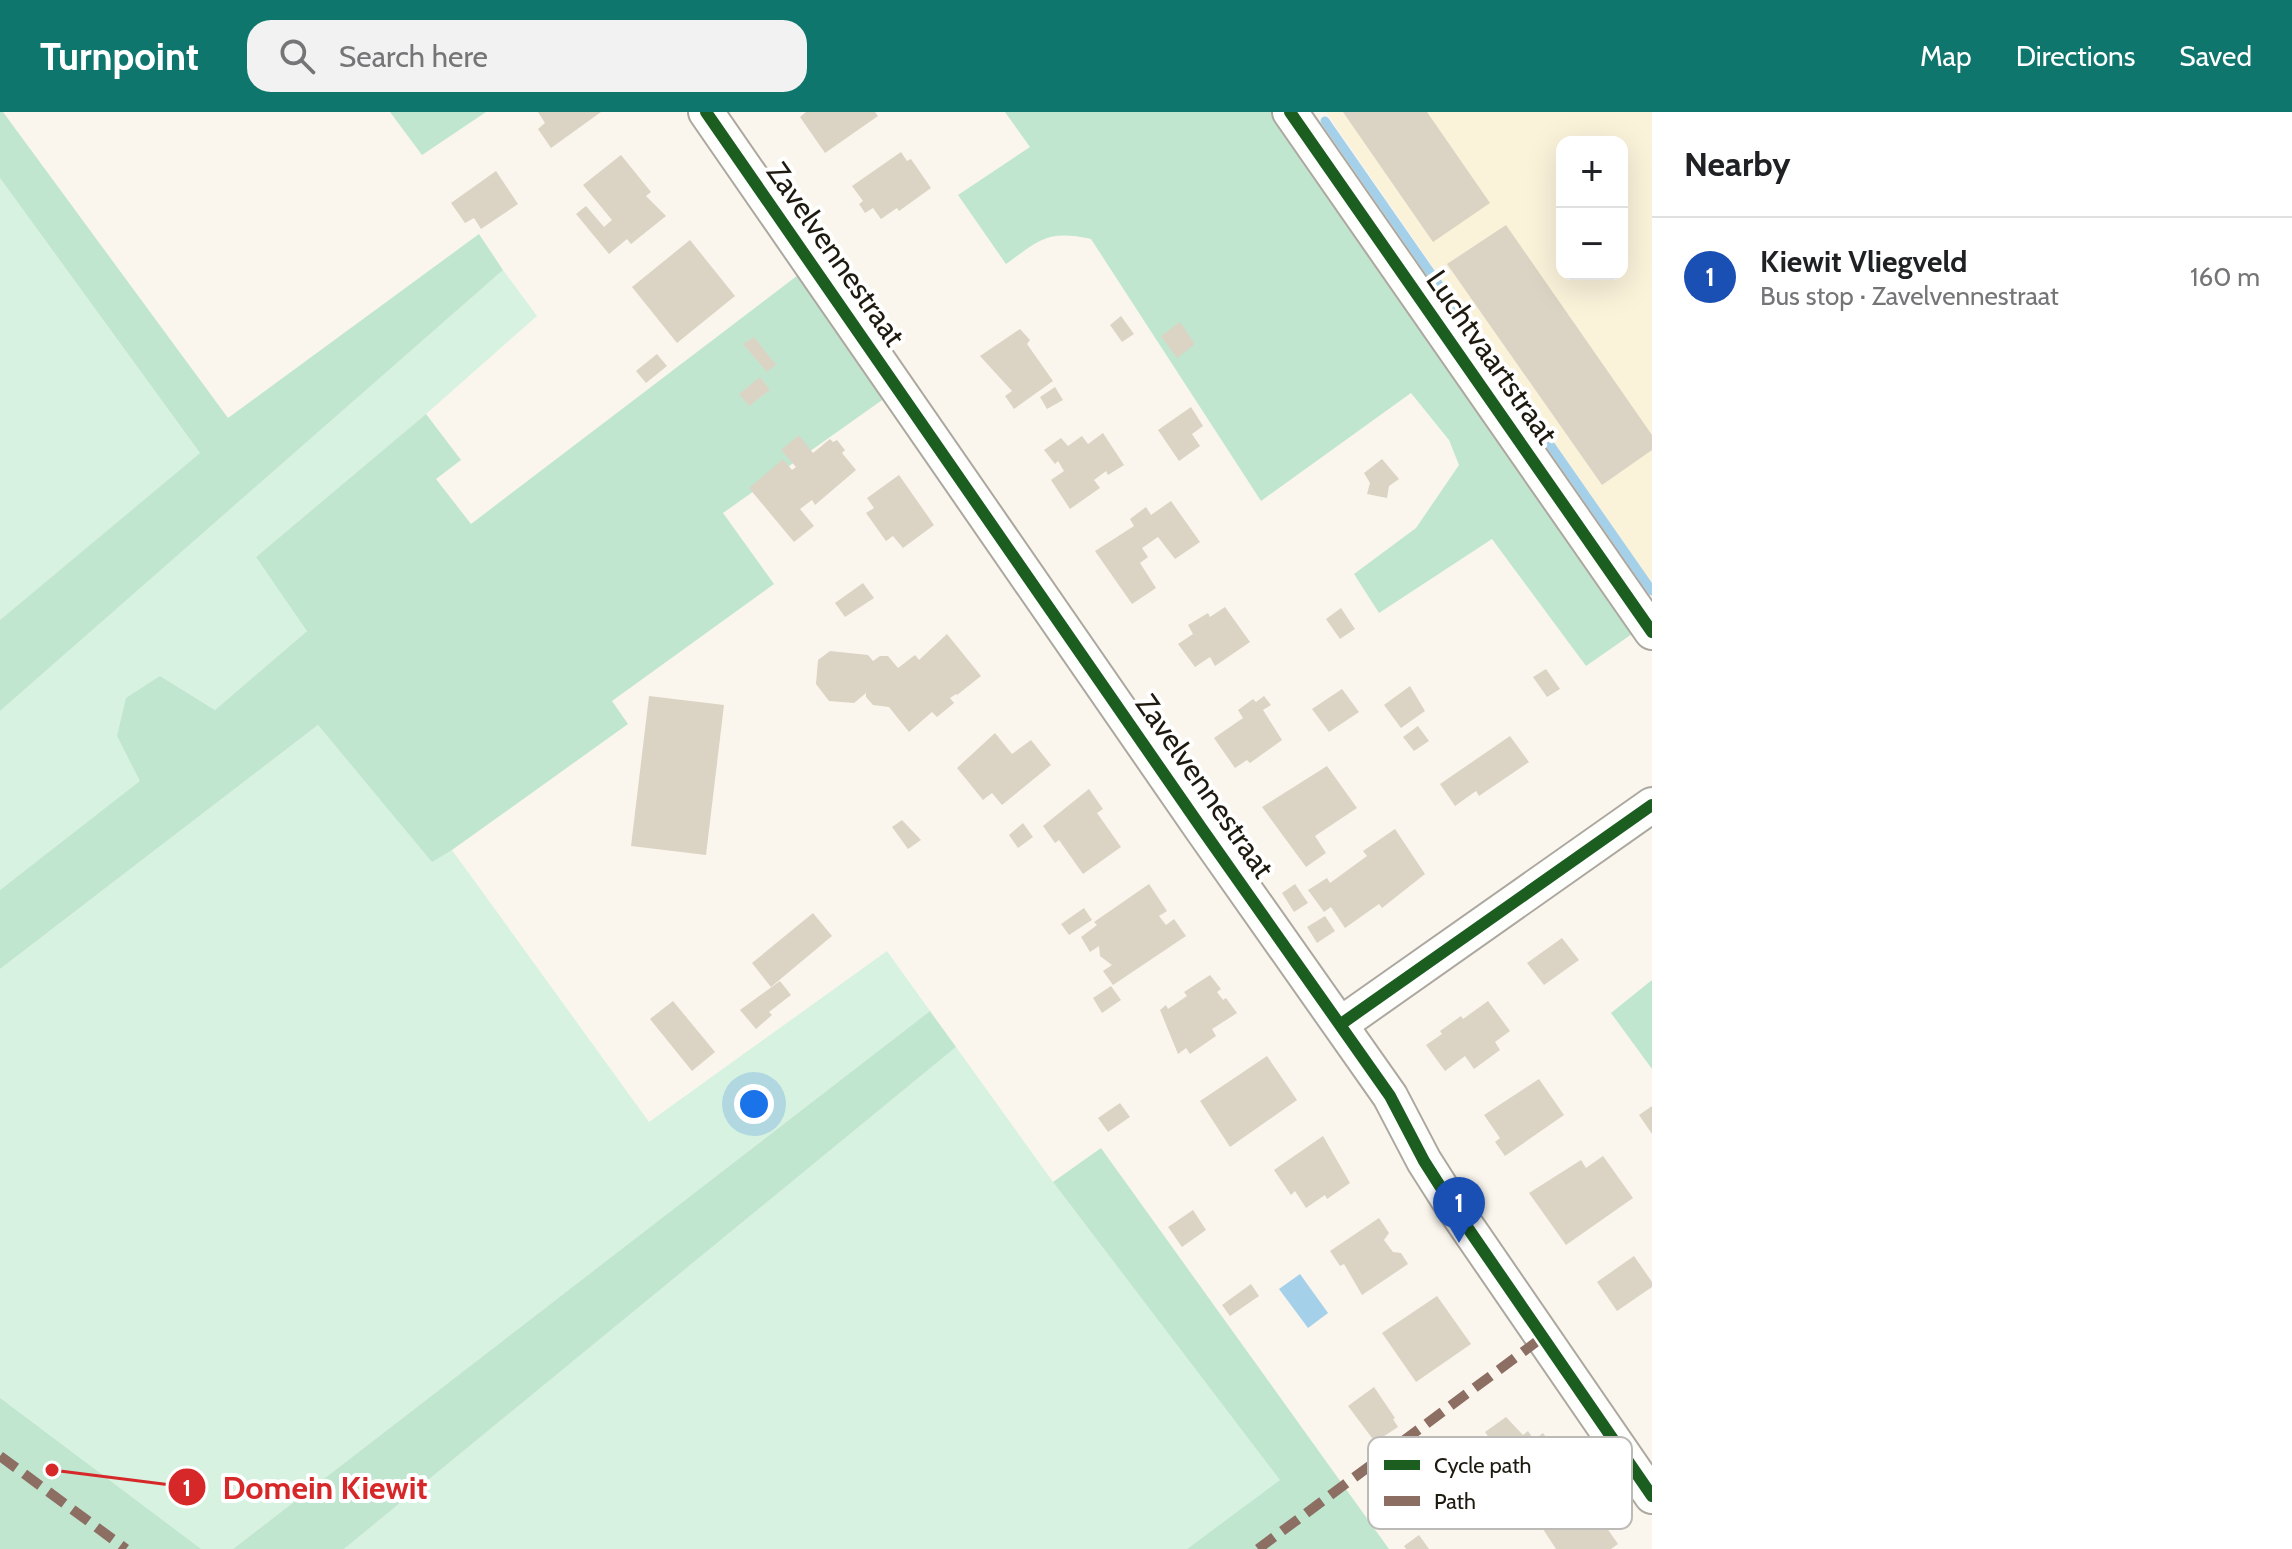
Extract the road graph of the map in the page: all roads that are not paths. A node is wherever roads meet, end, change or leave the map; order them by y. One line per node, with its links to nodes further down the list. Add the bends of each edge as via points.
1 (706, 112): 5 (street, Zavelvennestraat)
2 (1290, 112): 3 (street, Luchtvaartstraat)
3 (1652, 632)
4 (1652, 805): 5 (street)
5 (1341, 1024): 6 (street, Zavelvennestraat, via 1390,1096 1452,1205)
6 (1611, 1437)
7 (1632, 1467): 8 (street, Zavelvennestraat)
8 (1652, 1496)

